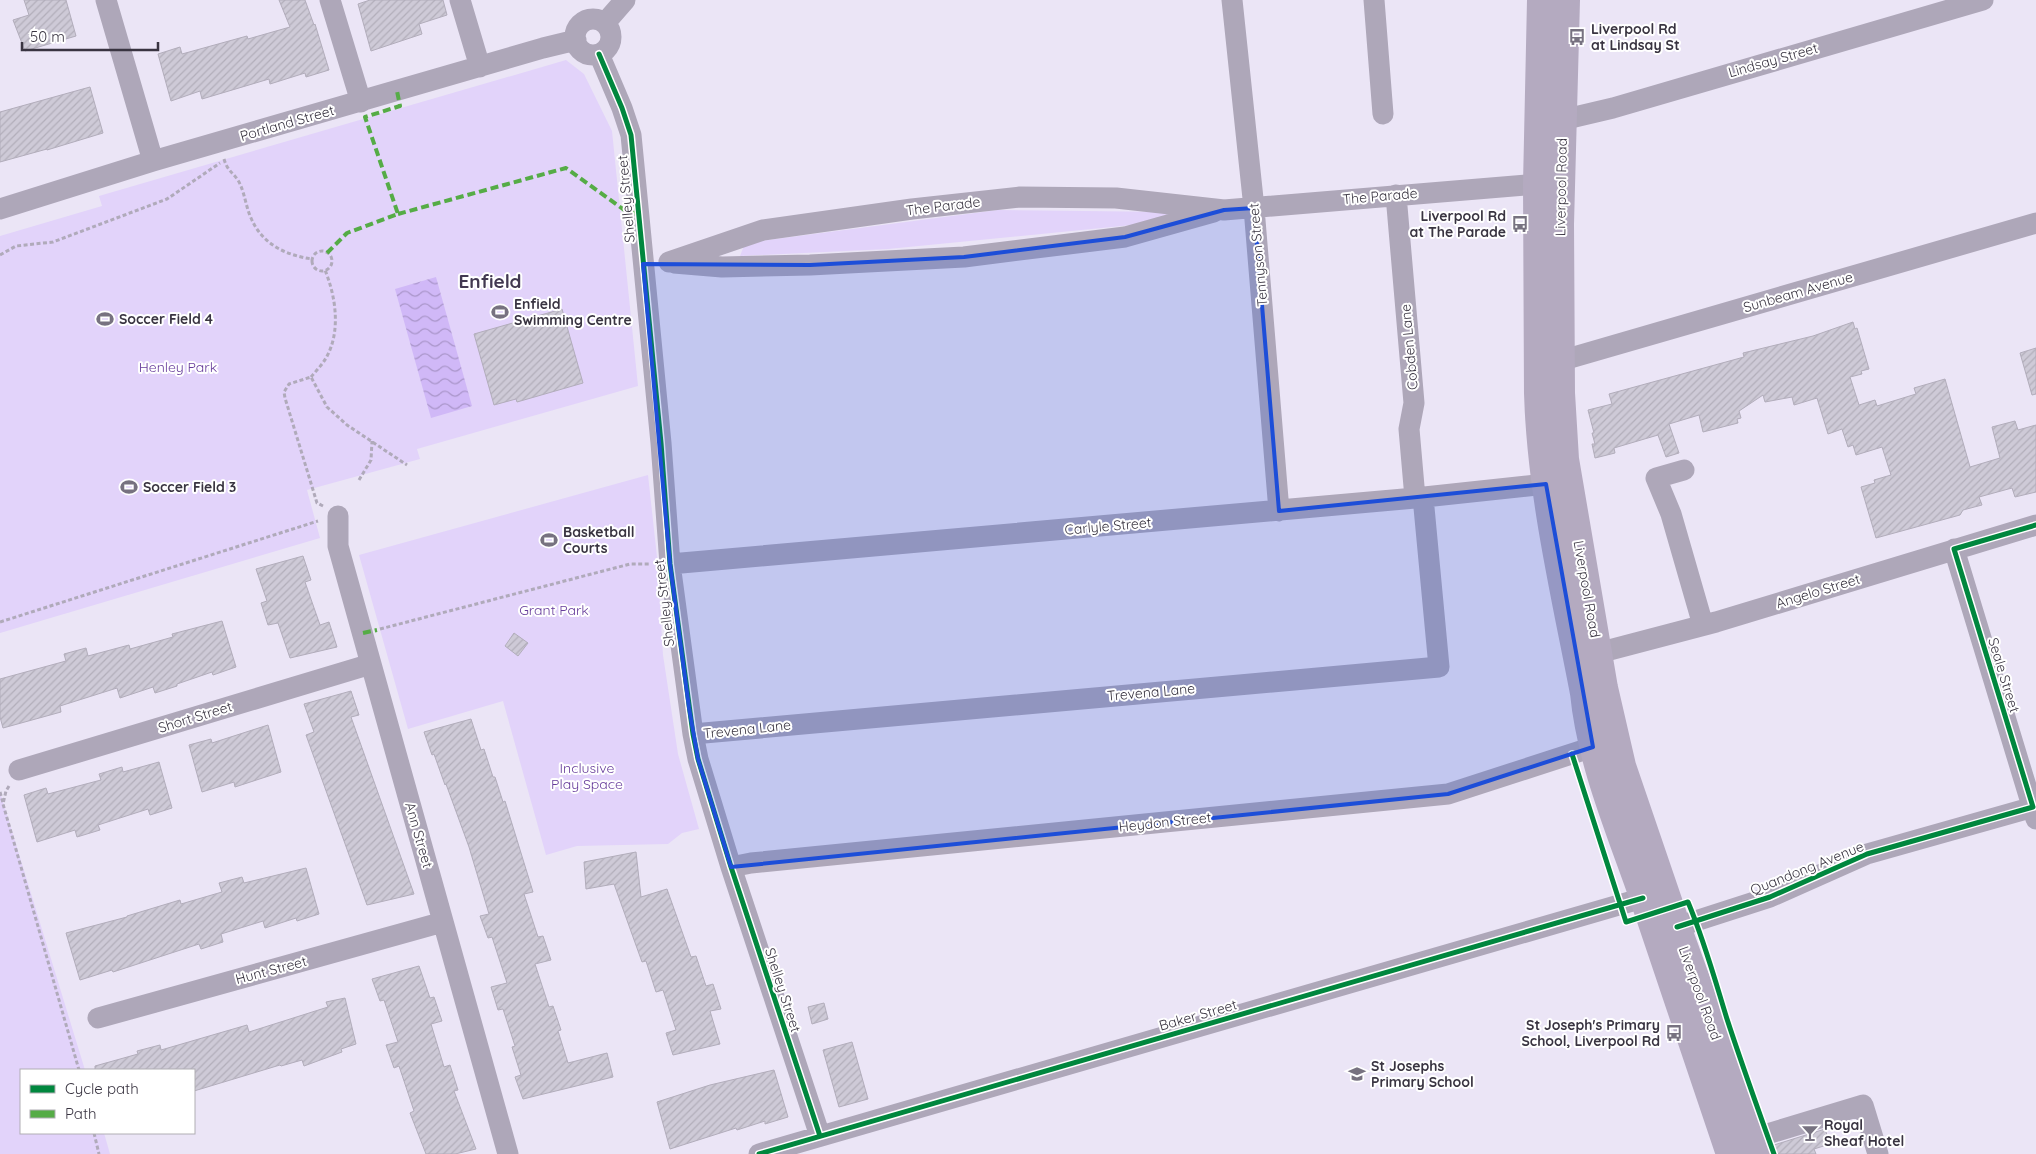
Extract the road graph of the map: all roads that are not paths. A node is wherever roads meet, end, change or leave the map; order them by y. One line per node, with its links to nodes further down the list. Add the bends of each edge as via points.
1 (106, 0): 17 (street)
2 (330, 0): 14 (street)
3 (460, 0): 13 (street)
4 (625, 0): 10 (street)
5 (1232, 0): 20 (street, Tennyson Street)
6 (1374, 0): 15 (street)
7 (1541, 0): 18 (highway, Liverpool Road)
8 (1566, 0): 16 (highway, Liverpool Road)
9 (1983, 0): 16 (street, Lindsay Street)
10 (605, 23): 11 (street, via 594,19 584,21 577,29); 12 (street, via 611,40)
11 (576, 40): 12 (street, via 585,52); 13 (street, Portland Street)
12 (599, 54): 25 (street, Shelley Street, via 631,135)
13 (480, 67): 14 (street, Portland Street)
14 (361, 102): 17 (street, Portland Street, via 222,151)
15 (1383, 114)
16 (1562, 120): 26 (highway, Liverpool Road)
17 (153, 161): 21 (street, Portland Street)
18 (1537, 184): 19 (street, The Parade); 28 (highway, Liverpool Road, via 1538,393)
19 (1396, 195): 20 (street, The Parade); 29 (street, Cobden Lane, via 1414,404 1408,429)
20 (1254, 208): 22 (street, The Parade); 30 (street, Tennyson Street)
21 (0, 209)
22 (1224, 210): 24 (street, The Parade, via 1125,237 964,257 810,266 722,267); 24 (street, The Parade, via 1116,198 1020,197 763,230)
23 (2036, 223): 26 (street, Sunbeam Avenue)
24 (669, 262): 25 (street, The Parade)
25 (643, 264): 34 (street, Shelley Street, via 661,448)
26 (1560, 361): 36 (highway, Liverpool Road, via 1565,459)
27 (1684, 470): 35 (street, via 1656,478 1671,514)
28 (1546, 484): 29 (street, Carlyle Street); 39 (highway, Liverpool Road)
29 (1419, 498): 30 (street, Carlyle Street); 38 (street, Trevena Lane, via 1439,667)
30 (1278, 511): 34 (street, Carlyle Street)
31 (328, 518): 37 (street, Ann Street)
32 (2036, 525): 33 (street, Angelo Street)
33 (1954, 549): 35 (street, Angelo Street); 41 (street, Seale Street)
34 (662, 564): 38 (street, Shelley Street)
35 (1703, 625): 36 (street, Angelo Street)
36 (1598, 653): 45 (highway, Liverpool Road, via 1622,766)
37 (371, 664): 40 (street, Short Street); 44 (street, Ann Street)
38 (693, 734): 42 (street, Shelley Street)
39 (1593, 747): 42 (street, Heydon Street, via 1448,794); 43 (highway, Liverpool Road)
40 (19, 770)
41 (2034, 813): 45 (street, Quandong Avenue, via 1868,854 1770,898)
42 (731, 867): 47 (street, Shelley Street)
43 (1643, 898): 47 (street, Baker Street); 51 (highway, Liverpool Road)
44 (443, 922): 46 (street, Hunt Street); 49 (street, Ann Street)
45 (1677, 927): 48 (highway, Liverpool Road)
46 (98, 1018)
47 (820, 1136): 50 (street, Baker Street)
48 (1756, 1146): 52 (street, via 1863,1105)
49 (508, 1154)
50 (759, 1154)
51 (1730, 1154)
52 (1878, 1154)

